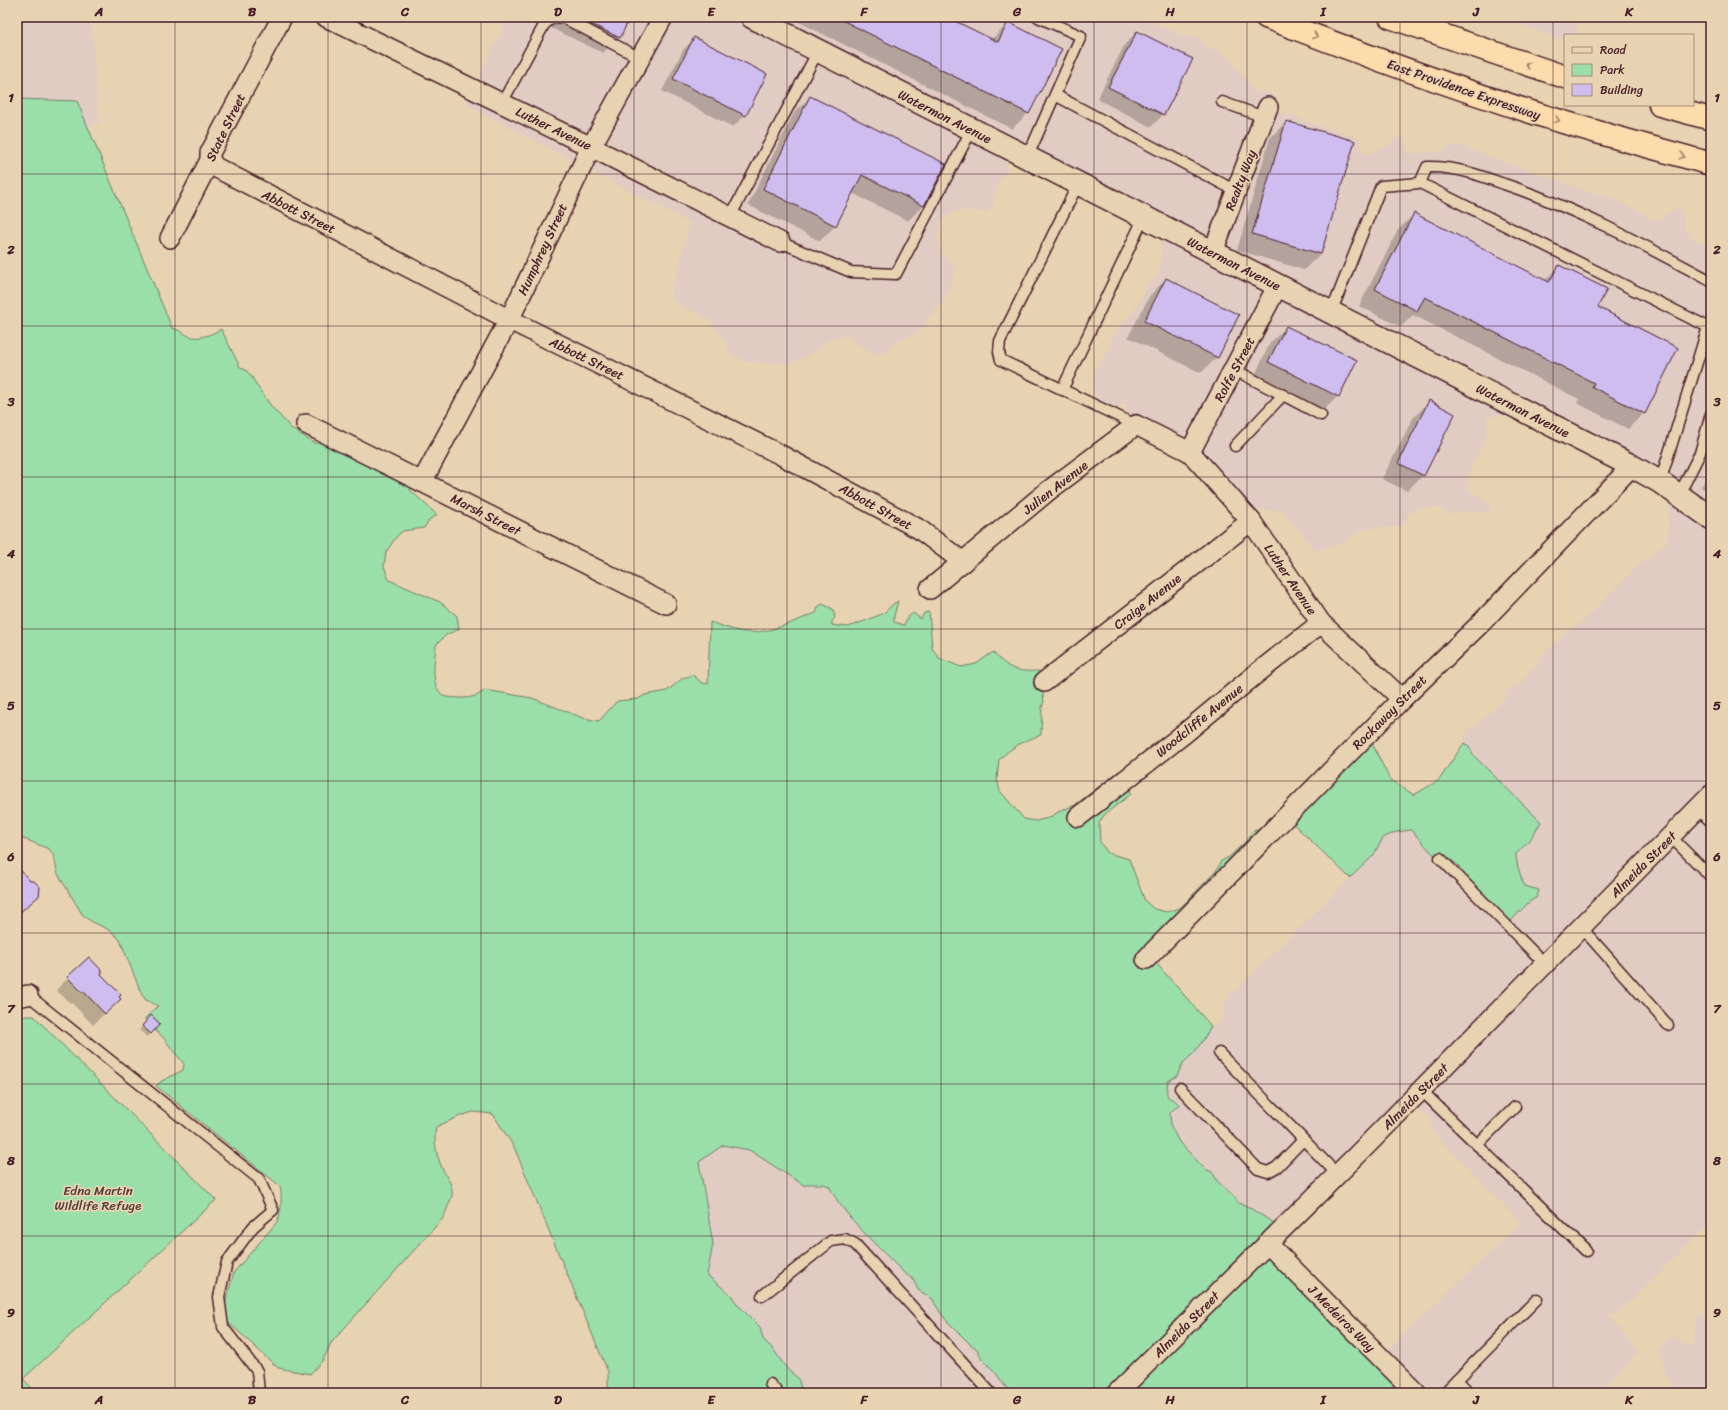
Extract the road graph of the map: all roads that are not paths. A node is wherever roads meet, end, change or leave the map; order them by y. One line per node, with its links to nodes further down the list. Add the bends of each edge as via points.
1 (282, 17): 20 (street, State Street, via 210,153)
2 (326, 17): 13 (street, Luther Avenue)
3 (662, 17): 9 (street, Humphrey Street)
4 (752, 17): 8 (main road, Waterman Avenue)
5 (1038, 17): 11 (lane, via 1081,36)
6 (1266, 17): 21 (highway, East Providence Expressway, one-way to 21, via 1384,62 1502,102)
7 (1390, 17): 10 (highway, one-way to 7)
8 (818, 51): 17 (main road, Waterman Avenue); 25 (lane)
9 (640, 58): 13 (lane, via 564,18 549,19); 18 (street, Humphrey Street)
10 (1564, 77)
11 (1055, 95): 19 (lane); 24 (lane)
12 (1222, 102): 15 (lane)
13 (502, 103): 18 (street, Luther Avenue)
14 (1664, 106): 16 (highway)
15 (1266, 112): 24 (street, Realty Way)
16 (1711, 119)
17 (972, 129): 19 (main road, Waterman Avenue); 28 (lane, via 896,274 850,272)
18 (591, 147): 25 (street, Luther Avenue); 33 (street, Humphrey Street)
19 (1027, 158): 23 (main road, Waterman Avenue)
20 (210, 160): 27 (street, State Street); 33 (street, Abbott Street, via 215,168)
21 (1711, 164)
22 (1420, 182): 30 (lane, via 1427,167 1444,166 1542,196); 32 (lane, via 1381,186); 34 (lane)
23 (1078, 184): 26 (main road, Waterman Avenue); 36 (lane, via 1000,341 999,352 1001,360)
24 (1236, 191): 29 (street, Realty Way)
25 (730, 217): 28 (street, Luther Avenue)
26 (1144, 217): 29 (main road, Waterman Avenue); 36 (lane)
27 (170, 238)
28 (780, 242)
29 (1213, 252): 31 (main road, Waterman Avenue)
30 (1711, 281)
31 (1278, 285): 32 (main road, Waterman Avenue); 35 (street, Rolfe Street)
32 (1331, 313): 44 (main road, Waterman Avenue)
33 (508, 319): 45 (street, Humphrey Street); 50 (street, Abbott Street, via 779,454 919,530)
34 (1710, 328): 46 (lane)
35 (1233, 370): 37 (lane); 43 (street, Rolfe Street)
36 (1062, 390): 41 (lane)
37 (1283, 395): 39 (lane); 42 (lane)
38 (1711, 414): 47 (lane, via 1700,453)
39 (1320, 415)
40 (306, 424): 45 (street, Marsh Street)
41 (1136, 426): 43 (street); 50 (street, Julien Avenue, via 1048,491)
42 (1235, 446)
43 (1190, 452): 49 (street, Luther Avenue)
44 (1632, 466): 46 (main road, Waterman Avenue); 55 (street, Rockaway Street, via 1478,626)
45 (422, 482): 52 (street, Marsh Street)
46 (1660, 482): 47 (main road, Waterman Avenue)
47 (1679, 495): 48 (main road, Waterman Avenue)
48 (1711, 518)
49 (1251, 521): 53 (street, Luther Avenue); 54 (street, Craige Avenue)
50 (962, 562): 51 (street, Julien Avenue)
51 (930, 589)
52 (666, 604)
53 (1321, 623): 55 (street, Luther Avenue); 58 (street, Woodcliffe Avenue)
54 (1044, 682)
55 (1402, 698): 64 (street, Rockaway Street)
56 (1711, 795): 57 (street, Almeida Street)
57 (1698, 808): 59 (lane); 60 (street, Almeida Street)
58 (1078, 817)
59 (1711, 822)
60 (1670, 836): 62 (lane); 63 (street, Almeida Street)
61 (1440, 858): 65 (lane)
62 (1711, 877)
63 (1581, 927): 65 (street, Almeida Street); 67 (lane)
64 (1146, 959)
65 (1545, 964): 70 (street, Almeida Street)
66 (23, 996): 81 (lane, via 259,1179 273,1210 253,1227 228,1262 219,1297 223,1327 257,1370)
67 (1668, 1025)
68 (1219, 1053): 72 (lane)
69 (1180, 1088): 72 (lane, via 1258,1169 1268,1172 1277,1167)
70 (1421, 1090): 73 (lane); 74 (street, Almeida Street)
71 (1515, 1107): 73 (lane)
72 (1303, 1140): 74 (lane)
73 (1477, 1145): 76 (lane)
74 (1337, 1174): 75 (street, Almeida Street)
75 (1267, 1243): 84 (street, Almeida Street); 85 (street, J Medeiros Way)
76 (1586, 1251)
77 (762, 1296): 83 (lane, via 831,1241 845,1239 855,1244)
78 (1537, 1299): 79 (lane)
79 (1457, 1380): 86 (lane); 87 (lane)
80 (770, 1384): 82 (lane)
81 (259, 1393)
82 (778, 1393)
83 (991, 1393)
84 (1117, 1393)
85 (1416, 1393)
86 (1444, 1393)
87 (1470, 1393)

